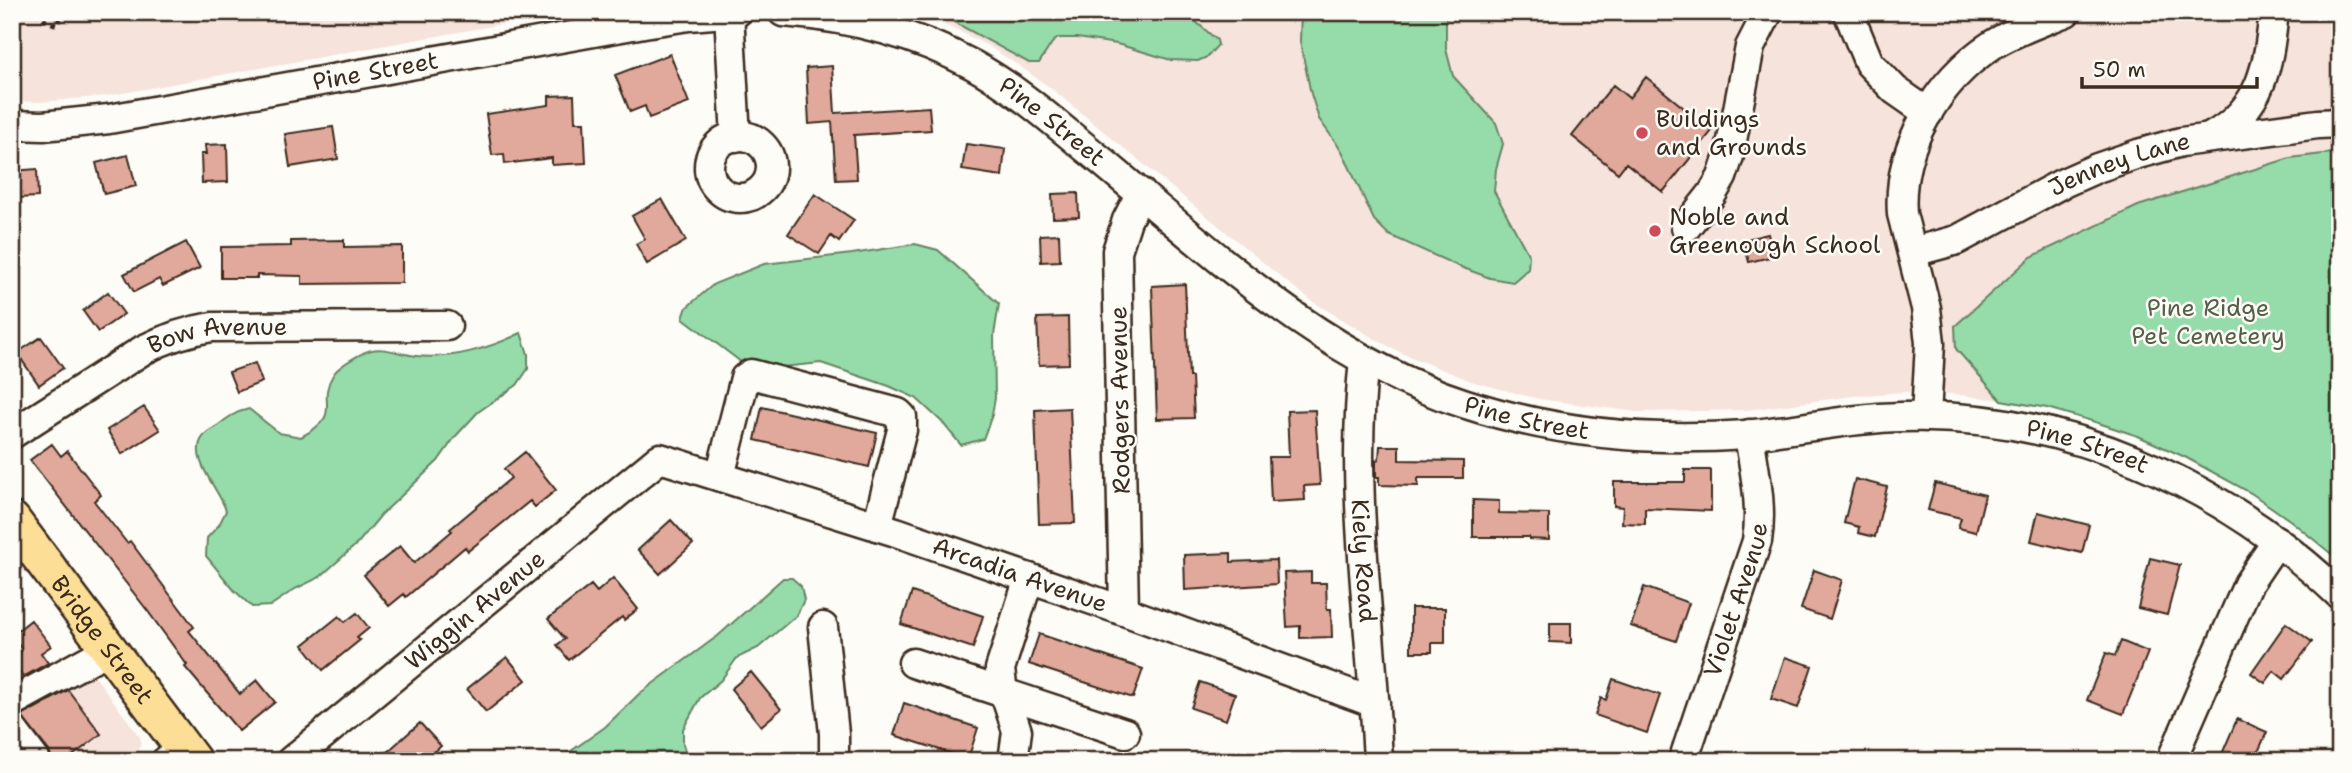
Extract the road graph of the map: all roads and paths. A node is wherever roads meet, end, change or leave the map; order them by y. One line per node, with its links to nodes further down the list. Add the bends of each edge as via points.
1 (35, 12): 2 (path, via 58,25)
2 (61, 12)
3 (120, 12): 4 (path, via 134,21)
4 (144, 12)
5 (737, 12): 11 (street, Pine Street)
6 (783, 12): 17 (street, Pine Street, via 886,30 967,62 1037,108)
7 (1768, 12): 18 (street, via 1750,47 1723,177)
8 (1848, 12): 12 (street, via 1869,63 1895,90)
9 (2066, 12): 12 (street, via 1990,46 1955,78)
10 (2274, 12): 16 (street, via 2268,65 2259,87 2231,124)
11 (729, 13): 14 (street, Pine Street, via 644,23 109,120); 15 (street)
12 (1928, 113): 19 (street, via 1908,158 1902,187 1902,214)
13 (2332, 121): 16 (street, Jenney Lane)
14 (12, 125)
15 (736, 137)
16 (2209, 138): 19 (street, Jenney Lane, via 2097,168 1971,233)
17 (1141, 193): 21 (street, Pine Street, via 1272,301); 32 (street, Rodgers Avenue, via 1117,251)
18 (1686, 228)
19 (1913, 252): 22 (street, via 1928,324)
20 (447, 326): 23 (street, Bow Avenue, via 185,331 143,350)
21 (1364, 360): 24 (street, Pine Street, via 1432,393 1534,422 1636,436); 38 (street, Kiely Road, via 1359,476)
22 (1926, 416): 24 (street, Pine Street); 29 (street, Pine Street, via 2021,428 2106,450 2196,489)
23 (12, 434)
24 (1749, 435): 47 (street, Violet Avenue, via 1759,502 1757,541)
25 (660, 458): 26 (street, Arcadia Avenue); 43 (street, Wiggin Avenue)
26 (720, 477): 28 (street, Arcadia Avenue); 28 (street, via 745,378 751,374 898,413 902,430)
27 (12, 520): 34 (main road, Bridge Street)
28 (877, 526): 30 (street, Arcadia Avenue)
29 (2277, 541): 31 (street, Pine Street); 48 (street, via 2249,583)
30 (1028, 578): 32 (street, Arcadia Avenue); 36 (street, via 1000,669)
31 (2340, 595)
32 (1124, 611): 38 (street, Arcadia Avenue)
33 (823, 627): 44 (street)
34 (109, 649): 37 (street); 41 (main road, Bridge Street)
35 (913, 663): 36 (street)
36 (1007, 695): 40 (street); 45 (street, via 1017,731)
37 (12, 702)
38 (1375, 703): 46 (street, Kiely Road)
39 (12, 729): 42 (street)
40 (1125, 733)
41 (181, 757)
42 (36, 761)
43 (291, 761)
44 (834, 761)
45 (1013, 761)
46 (1378, 761)
47 (1683, 761)
48 (2171, 761)

